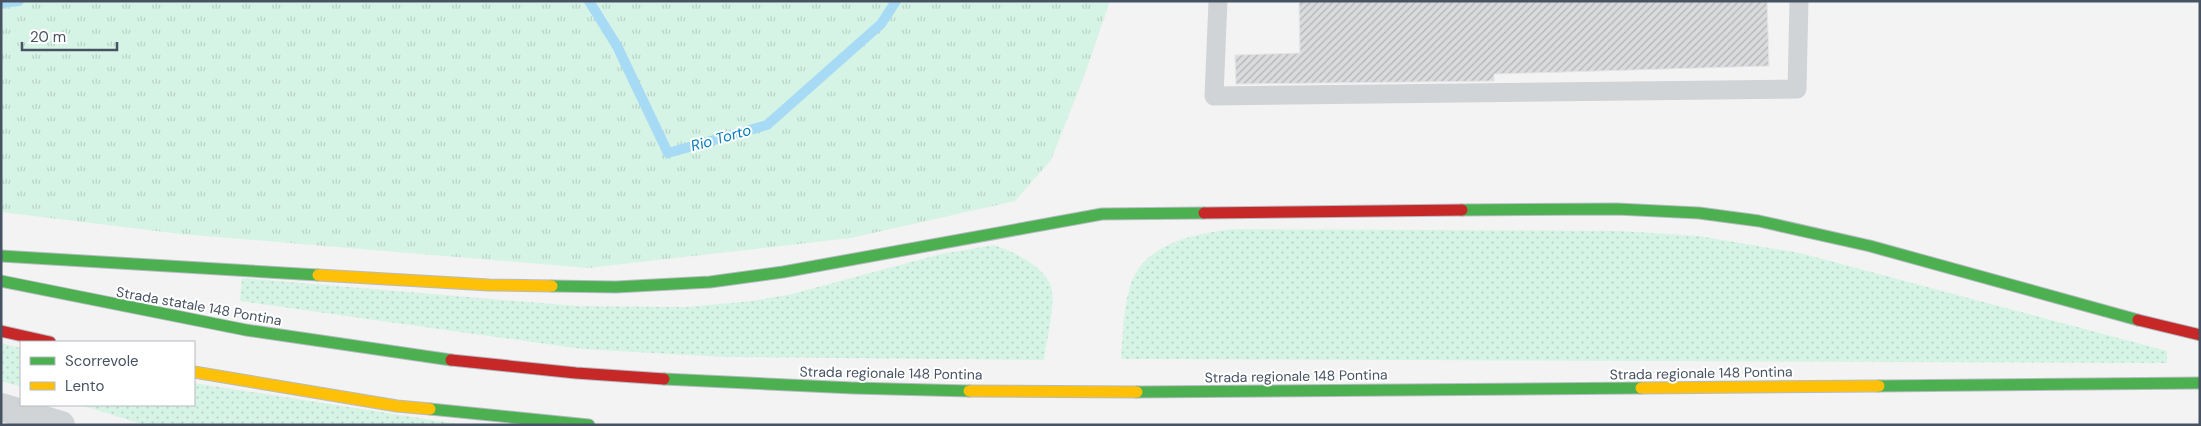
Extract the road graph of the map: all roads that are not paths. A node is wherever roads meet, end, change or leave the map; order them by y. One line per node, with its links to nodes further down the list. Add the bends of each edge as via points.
1 (1218, 1): 2 (lane, via 1214,96 1797,89)
2 (1799, 1)
3 (1, 256): 6 (highway, via 489,285 616,288 710,282 784,272 1102,214 1597,208 1720,216 1794,228 1849,240 2120,317)
4 (1, 281): 8 (highway, Strada statale 148 Pontina, via 209,324)
5 (1, 331): 7 (highway)
6 (2200, 335)
7 (46, 341)
8 (394, 353): 10 (highway, Strada regionale 148 Pontina, via 658,379 842,387 1141,393)
9 (195, 372): 13 (highway, via 397,406)
10 (2200, 383)
11 (1, 407): 12 (street)
12 (61, 425)
13 (588, 425)

